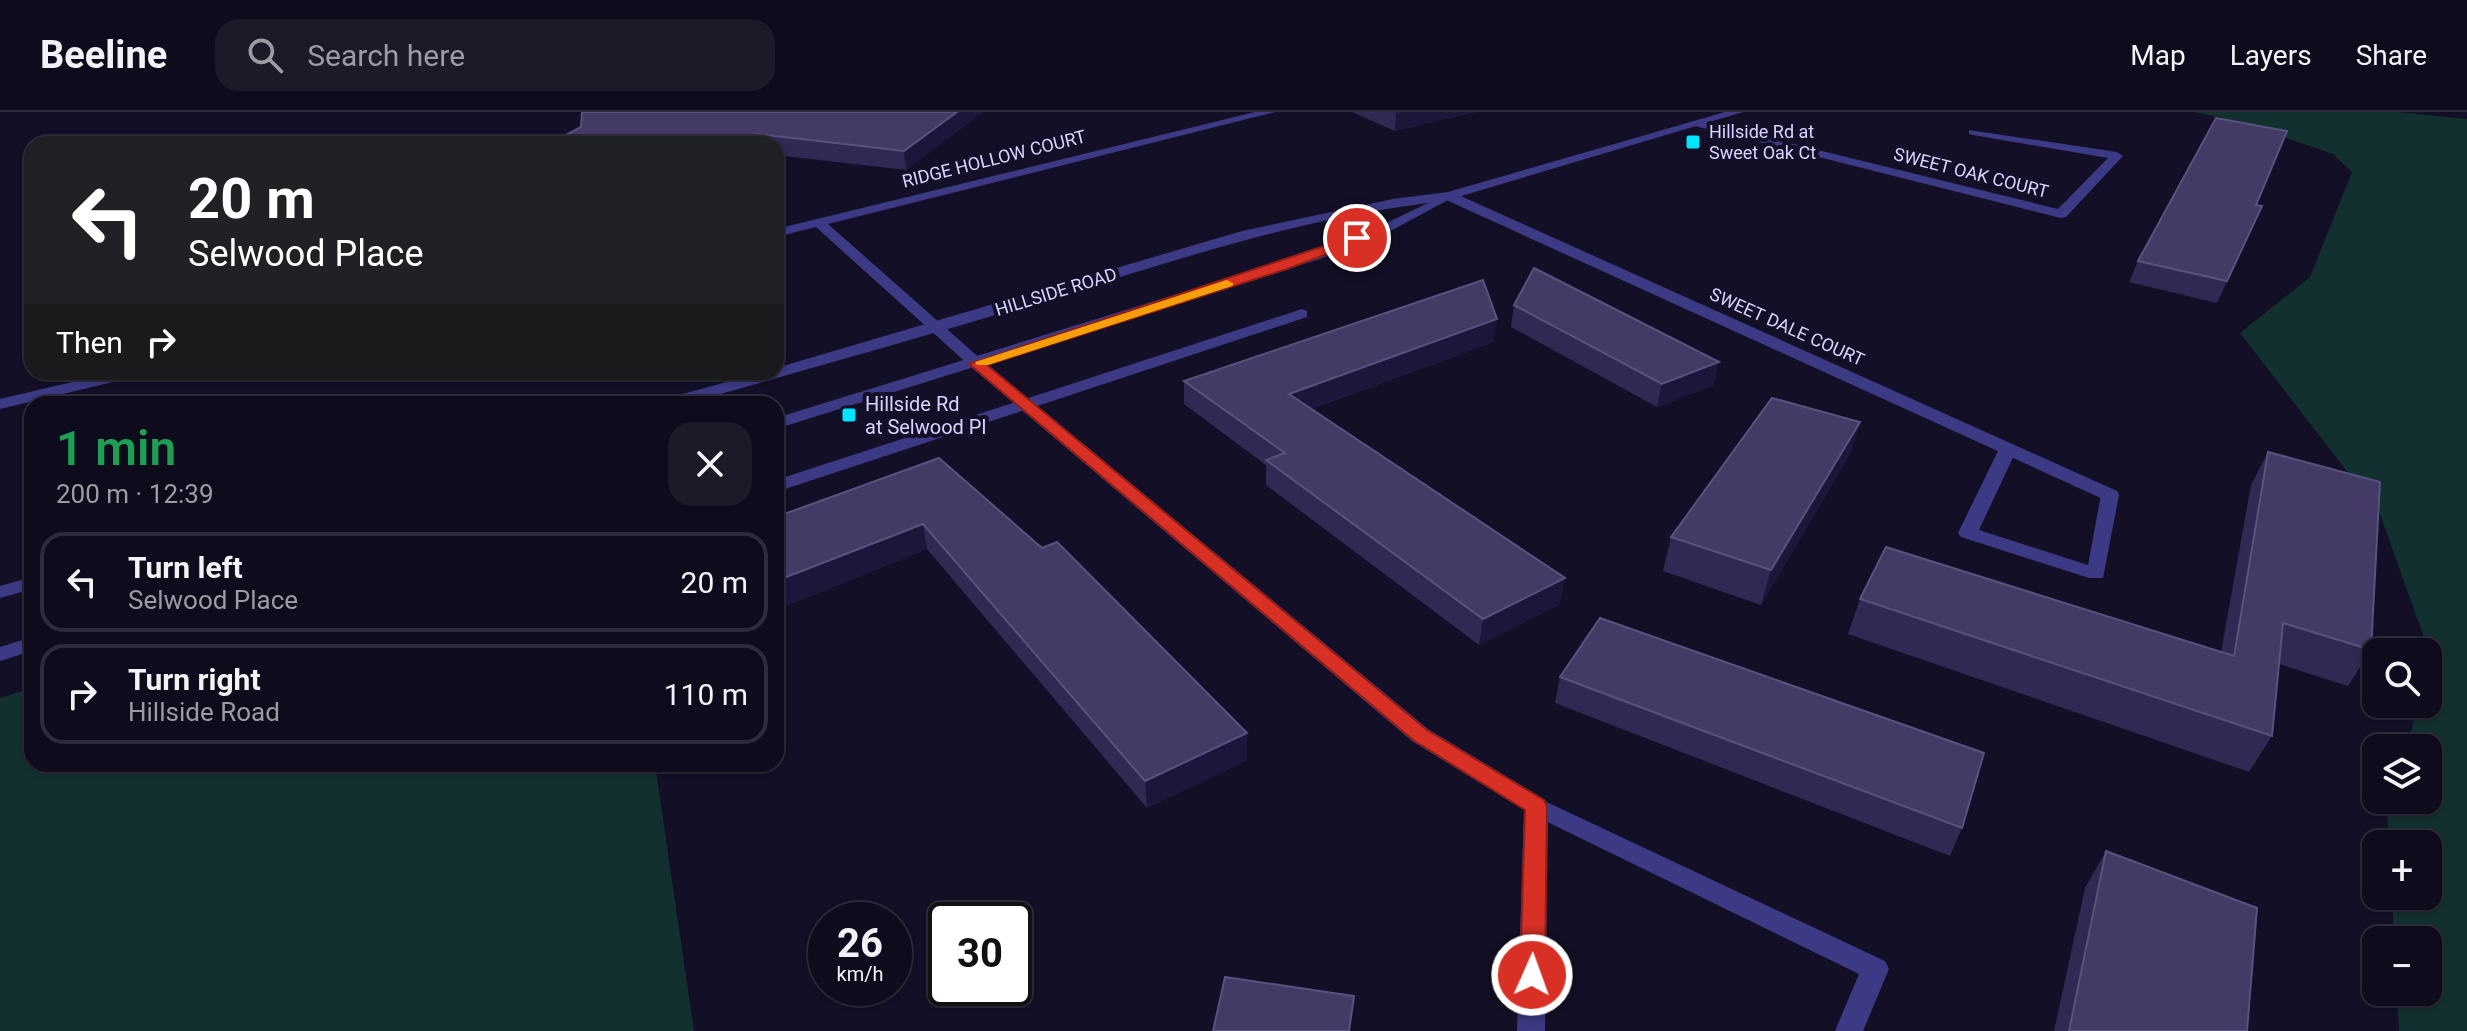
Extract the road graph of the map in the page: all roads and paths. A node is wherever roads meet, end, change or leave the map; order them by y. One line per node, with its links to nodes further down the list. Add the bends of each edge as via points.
1 (1269, 112): 6 (street, RIDGE HOLLOW COURT)
2 (1737, 112): 3 (street, HILLSIDE ROAD)
3 (1699, 124): 4 (street, SWEET OAK COURT, via 2061,214 2117,156); 5 (street, HILLSIDE ROAD)
4 (1973, 132)
5 (1449, 196): 9 (street, HILLSIDE ROAD, via 1247,234); 10 (street, HILLSIDE ROAD, via 1407,220 1282,266); 20 (street, SWEET DALE COURT)
6 (819, 223): 7 (street, RIDGE HOLLOW COURT); 9 (street)
7 (784, 231)
8 (1302, 314): 18 (street)
9 (937, 328): 10 (street); 11 (street, HILLSIDE ROAD)
10 (977, 364): 18 (street); 19 (street, HILLSIDE ROAD)
11 (784, 371)
12 (93, 380): 14 (street)
13 (752, 380): 15 (street, HILLSIDE ROAD)
14 (31, 396)
15 (695, 396)
16 (24, 398): 17 (street)
17 (0, 404)
18 (1025, 404): 21 (street); 26 (street, via 1420,735)
19 (784, 421)
20 (2008, 449): 20 (street, SWEET DALE COURT, via 1968,533 2096,574 2110,495)
21 (784, 483)
22 (24, 585): 23 (street)
23 (0, 592)
24 (24, 646): 25 (street)
25 (0, 654)
26 (1536, 806): 27 (street); 28 (street, via 1875,969)
27 (1531, 1031)
28 (1849, 1031)

